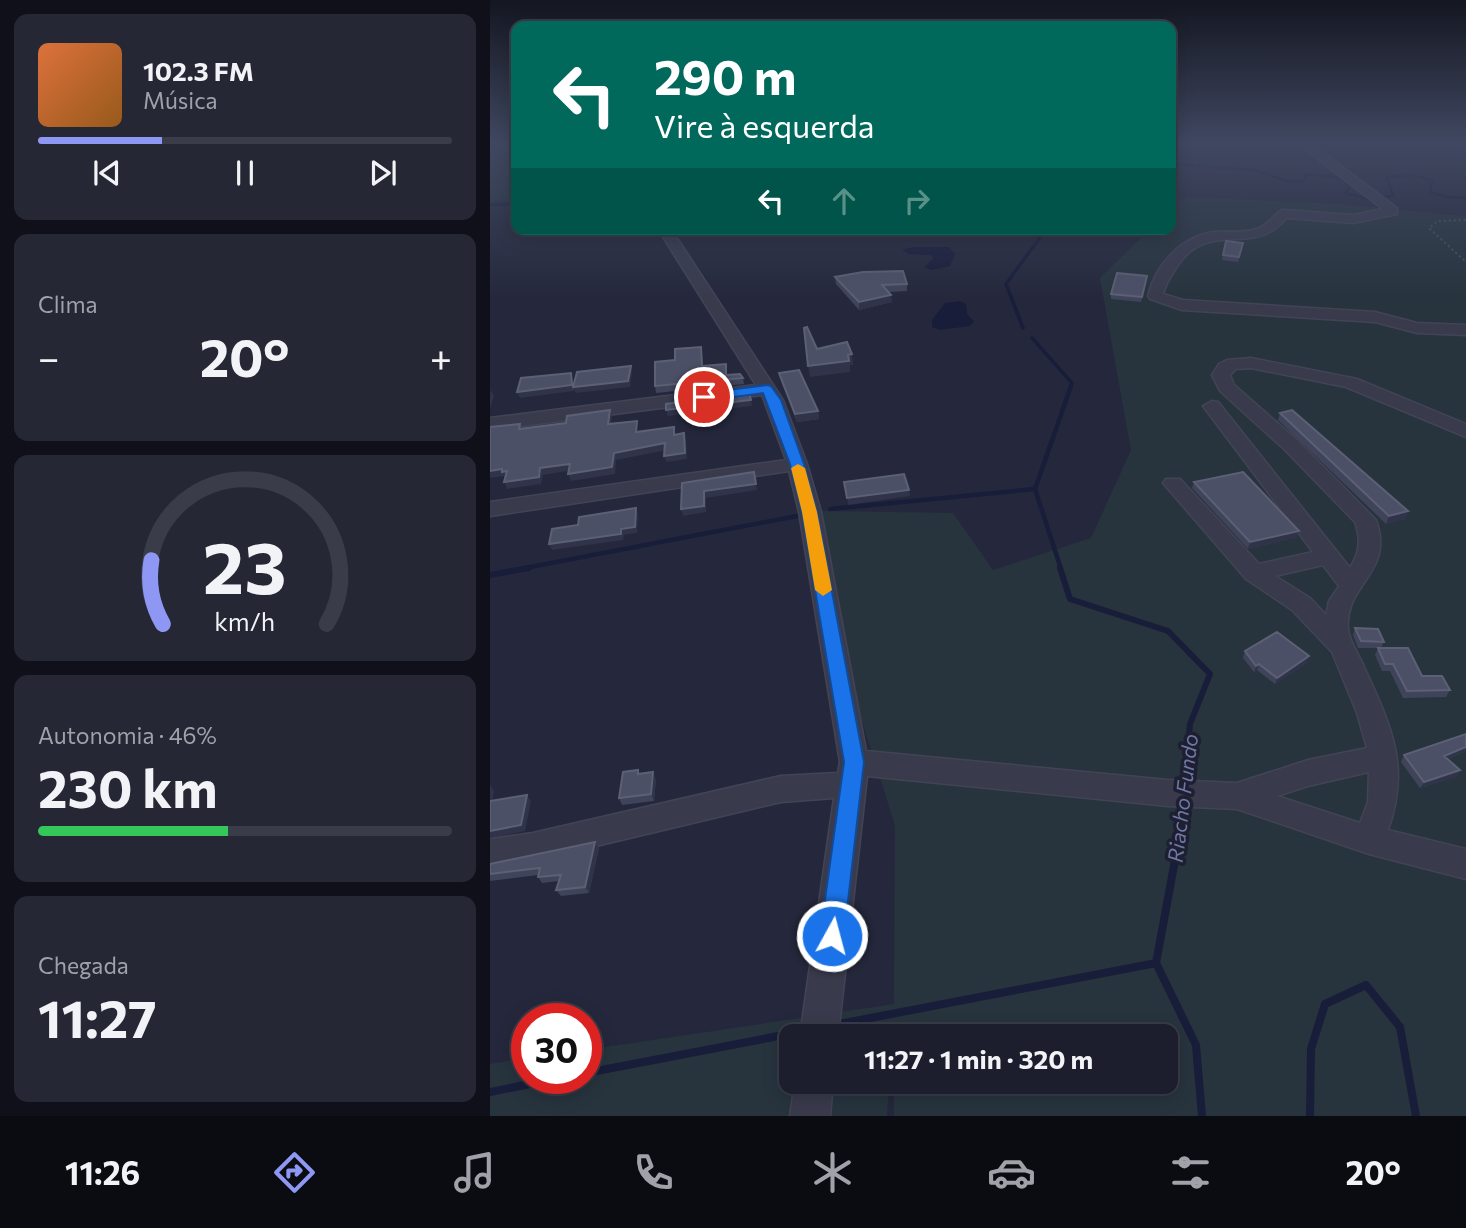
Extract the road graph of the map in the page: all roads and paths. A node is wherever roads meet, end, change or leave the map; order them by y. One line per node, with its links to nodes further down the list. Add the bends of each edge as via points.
1 (1371, 194): 5 (street, via 1393,211 1353,219 1283,214 1270,231 1209,236 1187,243 1177,252 1155,296 1182,305 1375,317 1417,328)
2 (1466, 219): 4 (path, via 1438,221 1429,228)
3 (668, 235): 6 (street)
4 (1466, 262)
5 (1466, 330)
6 (767, 389): 8 (street); 10 (street)
7 (1212, 406): 13 (street)
8 (490, 424)
9 (1466, 431): 15 (street, via 1351,383 1251,363 1224,368 1221,375 1226,387 1365,520 1371,548)
10 (797, 464): 12 (street); 18 (street, via 810,512)
11 (1173, 483): 14 (street)
12 (490, 509)
13 (1328, 556): 14 (street); 15 (street)
14 (1254, 573): 16 (street, via 1301,604)
15 (1350, 584): 16 (street, via 1337,612 1335,629)
16 (1342, 647): 17 (street, via 1371,713)
17 (1384, 757): 20 (street); 21 (street, via 1383,802)
18 (852, 774): 19 (street); 22 (street); 24 (street)
19 (1168, 793): 20 (street)
20 (1225, 796): 21 (street)
21 (1369, 840): 23 (street)
22 (490, 854)
23 (1466, 864)
24 (821, 1024)
25 (813, 1094): 26 (street)
26 (810, 1116)

